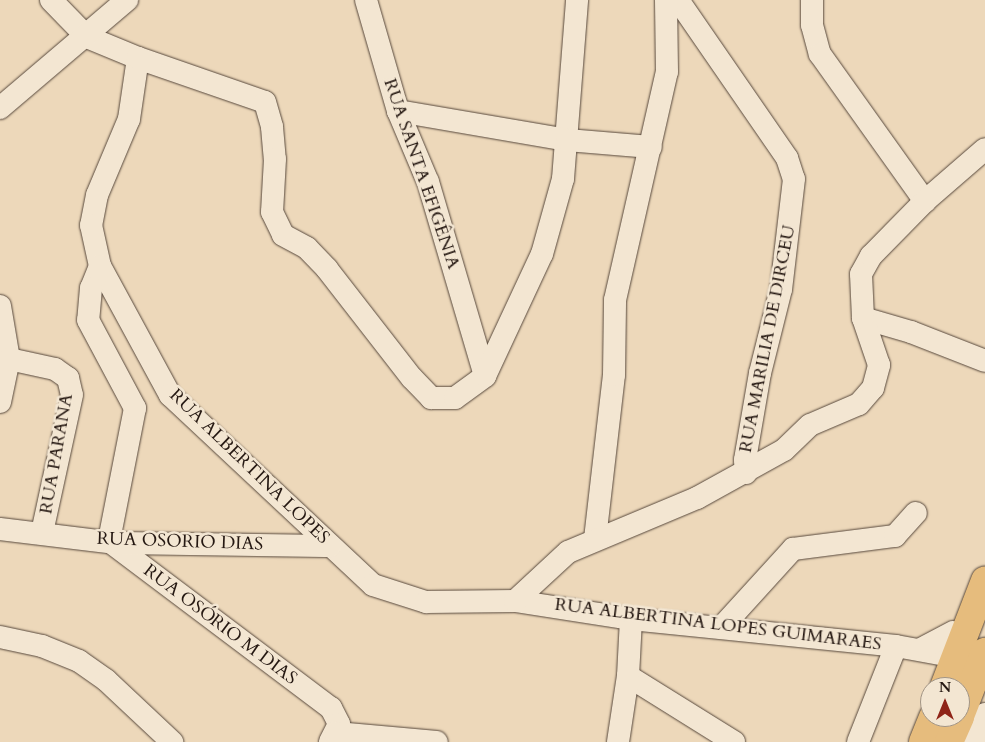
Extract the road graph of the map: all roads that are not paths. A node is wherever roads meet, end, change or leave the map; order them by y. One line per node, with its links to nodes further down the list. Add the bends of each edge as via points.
1 (51, 0): 8 (street)
2 (127, 0): 8 (street)
3 (366, 0): 11 (street, RUA SANTA EFIGÊNIA)
4 (577, 0): 12 (street)
5 (666, 0): 13 (street, via 667,72)
6 (678, 0): 23 (street, RUA MARILIA DE DIRCEU, via 787,158 794,179 781,289 760,372 745,460)
7 (812, 0): 15 (street, via 812,25 820,54)
8 (86, 37): 9 (street); 10 (street)
9 (138, 58): 16 (street, RUA ALBERTINA LOPES, via 129,119 98,195 91,225); 21 (street, via 265,102 275,159 272,212 283,235 307,248 327,269 431,398 455,398)
10 (0, 108)
11 (398, 111): 12 (street); 21 (street, RUA SANTA EFIGÊNIA, via 428,182)
12 (567, 140): 13 (street); 21 (street, via 562,179 542,254)
13 (651, 147): 27 (street, via 615,300 614,375)
14 (985, 149): 15 (street)
15 (925, 201): 18 (street, via 871,256 861,274)
16 (100, 266): 28 (street, via 92,288 88,320 135,408); 29 (street, RUA ALBERTINA LOPES, via 170,395)
17 (0, 306): 19 (street)
18 (863, 318): 20 (street, via 911,332); 23 (street, via 879,365 873,388 859,404 810,425 784,450)
19 (9, 359): 22 (street); 26 (street, RUA PARANA, via 55,369 68,378 72,394)
20 (985, 361)
21 (484, 376)
22 (0, 402)
23 (746, 473): 27 (street, via 697,498)
24 (916, 513): 33 (street, via 895,536 793,549)
25 (0, 529): 26 (street, RUA OSORIO DIAS)
26 (42, 532): 28 (street, RUA OSORIO DIAS)
27 (595, 539): 31 (street, via 568,552)
28 (109, 541): 29 (street, RUA OSORIO DIAS); 45 (street, RUA OSÓRIO M DIAS, via 331,708 339,724)
29 (330, 546): 31 (street, RUA ALBERTINA LOPES, via 373,585 426,602)
30 (985, 581): 35 (main road)
31 (515, 601): 32 (street, RUA ALBERTINA LOPES GUIMARAES)
32 (631, 619): 33 (street, RUA ALBERTINA LOPES GUIMARAES); 38 (street)
33 (721, 628): 36 (street, RUA ALBERTINA LOPES GUIMARAES)
34 (0, 637): 46 (street, via 42,646 79,660 106,680)
35 (954, 643): 36 (street, RUA ALBERTINA LOPES GUIMARAES, via 945,655); 37 (street, RUA ALBERTINA LOPES GUIMARAES); 39 (main road)
36 (896, 646): 50 (street)
37 (985, 652): 40 (main road)
38 (628, 676): 44 (street); 48 (street)
39 (946, 677)
40 (970, 690)
41 (985, 714): 53 (street)
42 (930, 727): 51 (main road)
43 (955, 727): 52 (main road)
44 (708, 736): 49 (street)
45 (333, 737): 47 (street)
46 (172, 742)
47 (437, 742)
48 (618, 742)
49 (734, 742)
50 (858, 742)
51 (923, 742)
52 (949, 742)
53 (974, 742)

